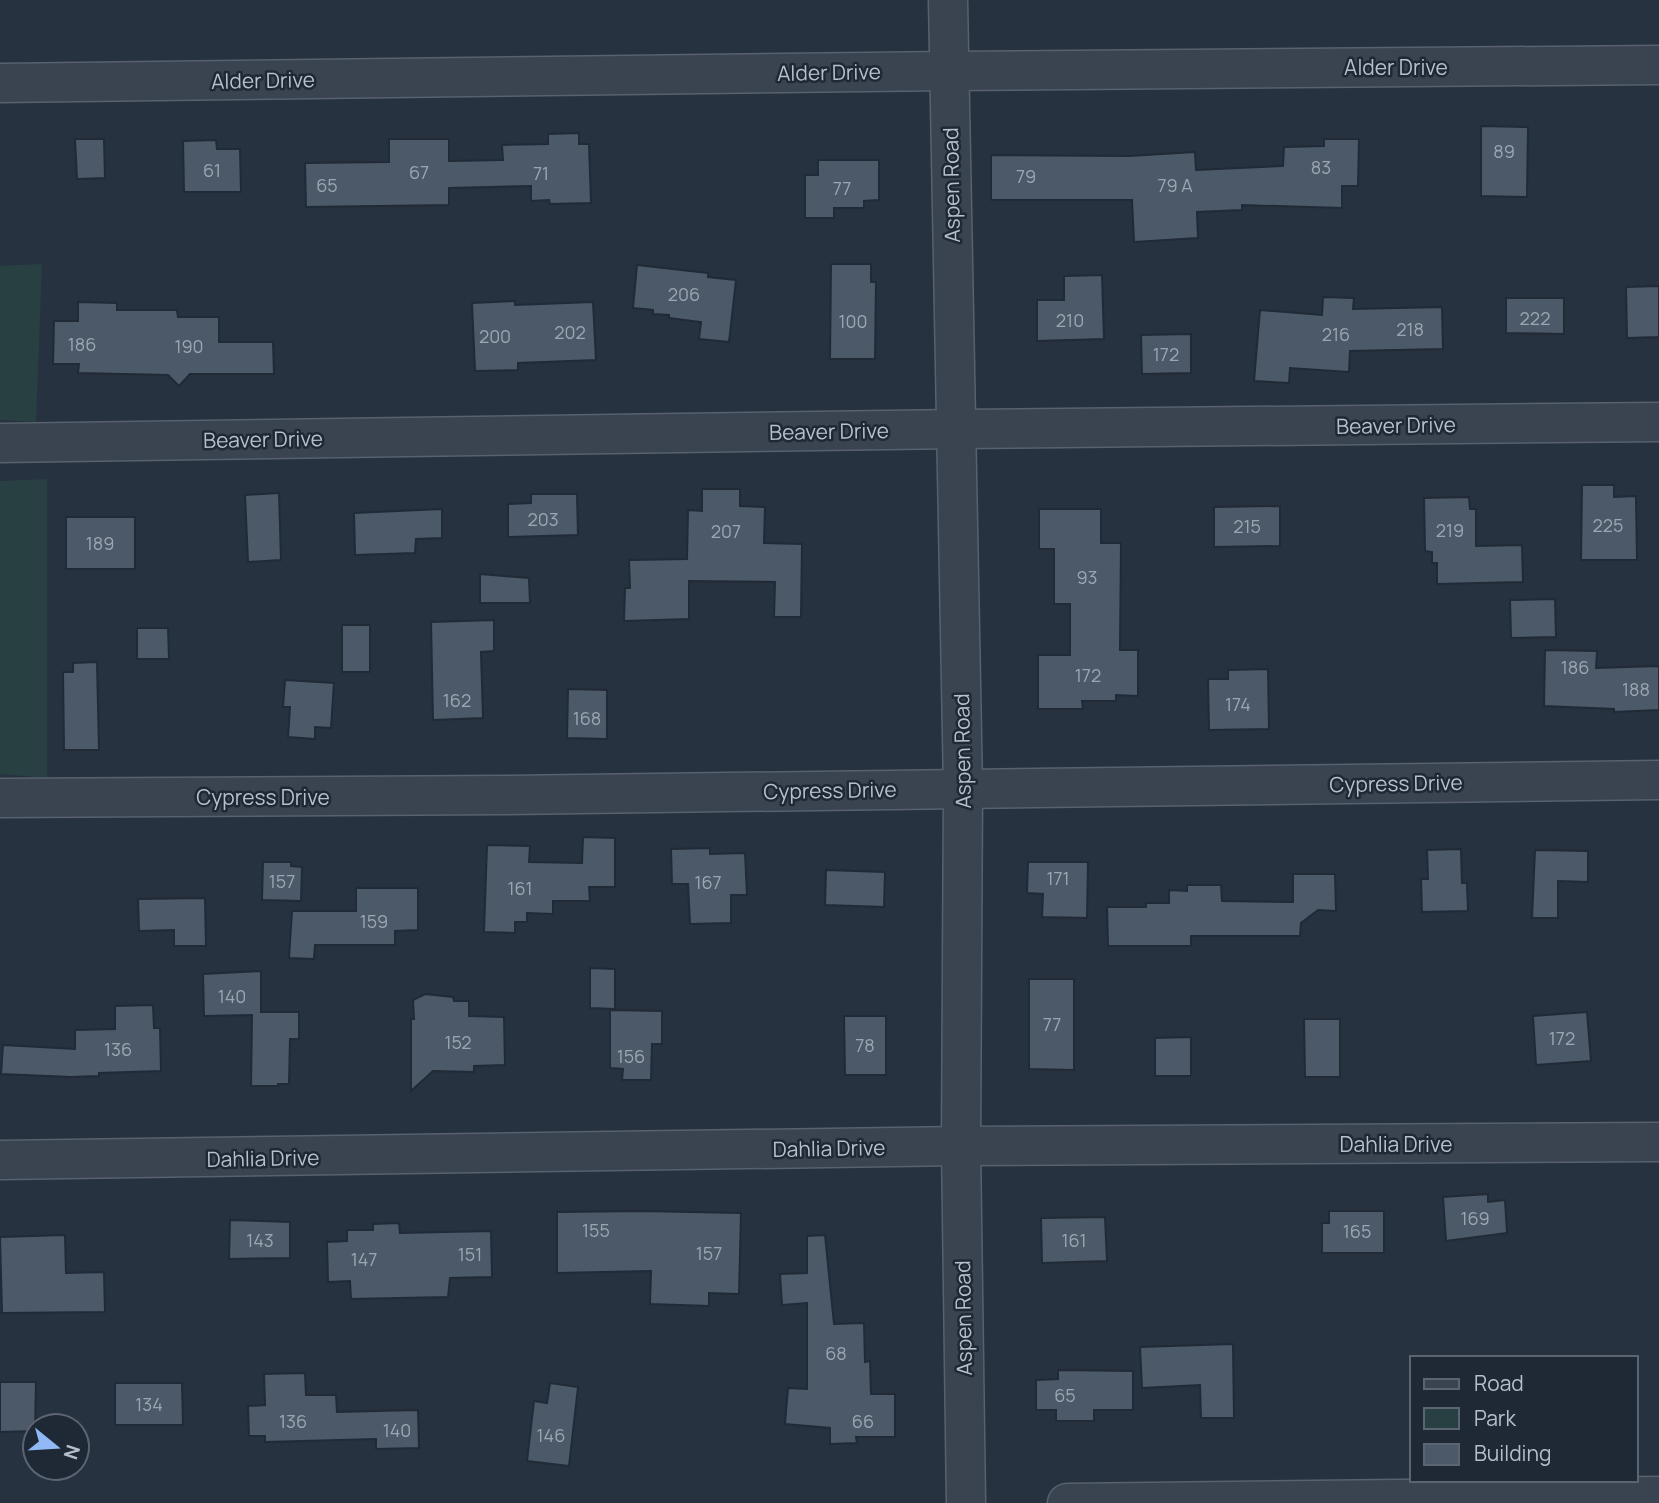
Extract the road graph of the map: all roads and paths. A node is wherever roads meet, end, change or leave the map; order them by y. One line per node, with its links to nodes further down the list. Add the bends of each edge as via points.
1 (948, 0): 3 (street, Aspen Road)
2 (1659, 65): 3 (street, Alder Drive)
3 (948, 71): 4 (street, Alder Drive); 6 (street, Aspen Road)
4 (0, 83)
5 (1659, 422): 6 (street, Beaver Drive)
6 (958, 429): 7 (street, Beaver Drive); 9 (street, Aspen Road)
7 (0, 443)
8 (1659, 780): 9 (street, Cypress Drive)
9 (963, 788): 10 (street, Cypress Drive); 12 (street, Aspen Road)
10 (0, 798)
11 (1659, 1142): 12 (street, Dahlia Drive)
12 (961, 1146): 13 (street, Dahlia Drive); 15 (street, Aspen Road)
13 (0, 1160)
14 (1659, 1496): 16 (street)
15 (966, 1503)
16 (1067, 1503)

